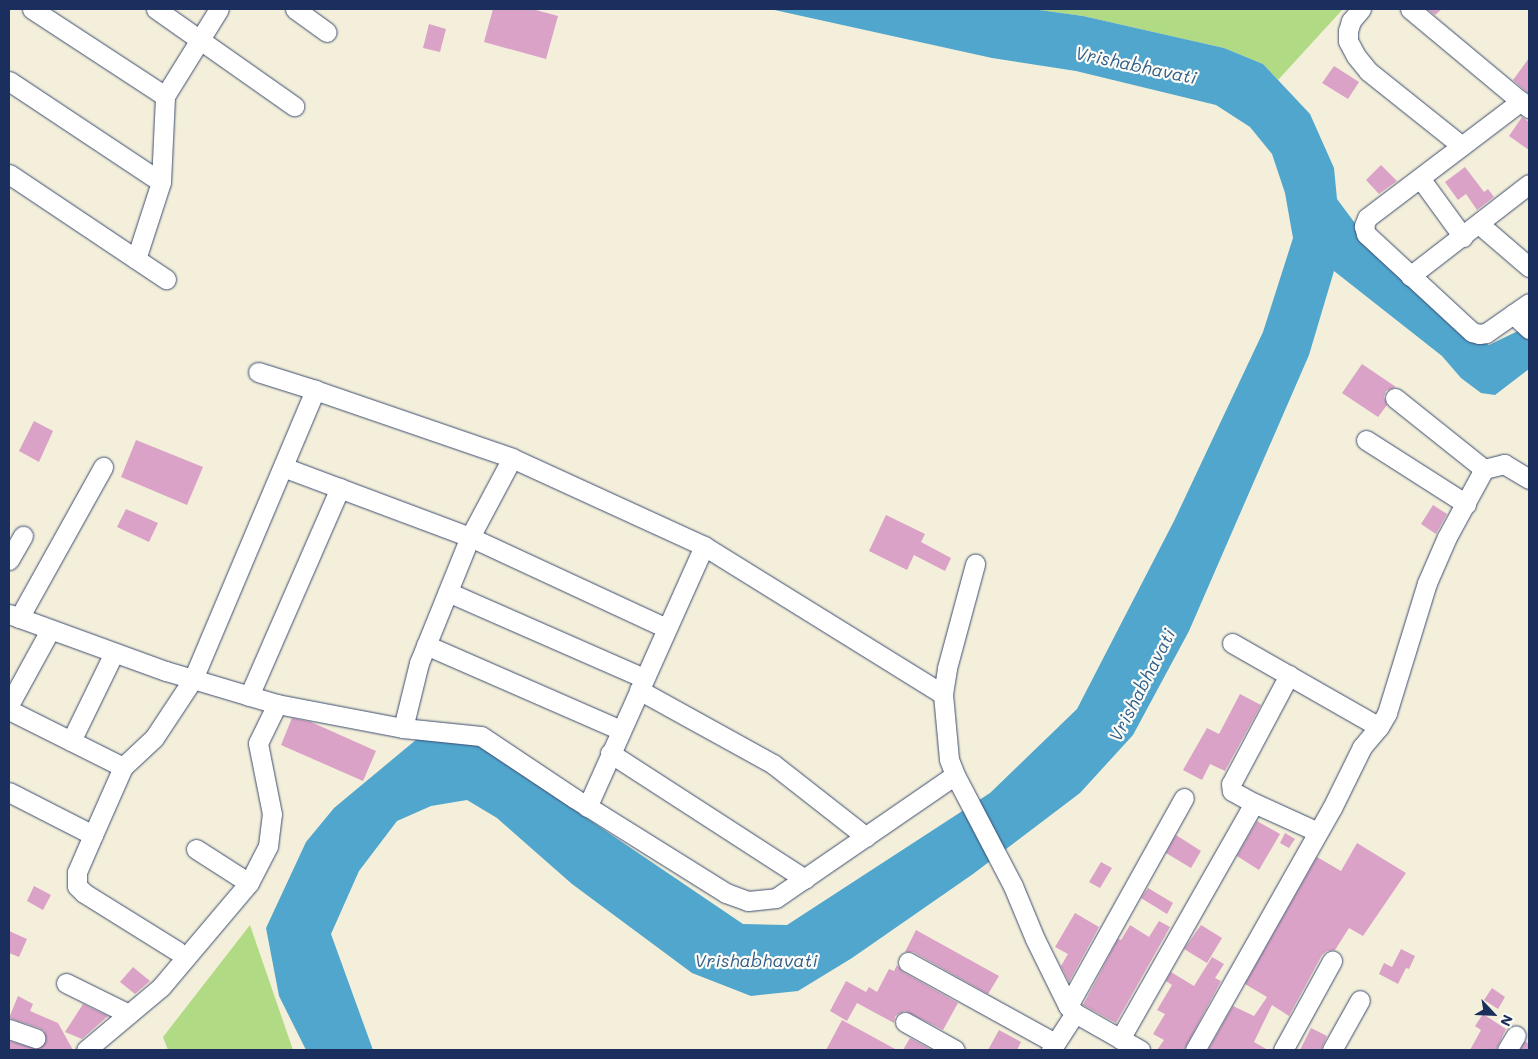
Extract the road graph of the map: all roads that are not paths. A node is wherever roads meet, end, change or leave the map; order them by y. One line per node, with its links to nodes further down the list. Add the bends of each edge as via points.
1 (32, 9): 10 (street)
2 (156, 9): 8 (street)
3 (219, 9): 8 (street)
4 (295, 9): 7 (street)
5 (1361, 9): 13 (street, via 1351,21 1348,31 1348,41 1356,56 1368,71)
6 (1410, 9): 11 (street)
7 (327, 32)
8 (200, 40): 10 (street); 12 (street)
9 (9, 81): 16 (street)
10 (165, 96): 16 (street)
11 (1525, 104): 13 (street)
12 (294, 106)
13 (1462, 146): 15 (street)
14 (9, 174): 20 (street)
15 (1420, 178): 19 (street); 22 (street, via 1367,218 1364,226 1366,234)
16 (161, 182): 20 (street)
17 (1529, 184): 18 (street)
18 (1479, 224): 19 (street); 21 (street)
19 (1462, 237): 22 (street)
20 (136, 259): 23 (street)
21 (1529, 266)
22 (1410, 276): 25 (street, via 1472,332 1486,333)
23 (166, 279)
24 (1529, 303): 25 (street)
25 (1522, 322)
26 (258, 372): 27 (street)
27 (315, 390): 30 (street); 32 (street)
28 (1395, 398): 33 (street)
29 (1366, 440): 36 (street)
30 (512, 458): 38 (street); 39 (street)
31 (103, 466): 43 (street)
32 (282, 467): 35 (street); 50 (street)
33 (1484, 469): 34 (street, via 1504,464); 36 (street)
34 (1529, 479)
35 (340, 488): 38 (street); 53 (street)
36 (1466, 504): 57 (street, via 1427,583)
37 (23, 536): 40 (street)
38 (470, 537): 42 (street); 44 (street)
39 (704, 546): 44 (street); 52 (street)
40 (9, 560)
41 (975, 564): 52 (street)
42 (448, 592): 47 (street); 51 (street)
43 (14, 616): 45 (street)
44 (666, 628): 51 (street)
45 (50, 630): 48 (street); 55 (street)
46 (1232, 643): 49 (street)
47 (426, 645): 58 (street); 59 (street)
48 (114, 653): 50 (street); 60 (street)
49 (1289, 675): 57 (street); 66 (street, via 1231,784 1236,794)
50 (193, 679): 53 (street); 62 (street, via 154,738)
51 (641, 684): 59 (street); 70 (street, via 773,764)
52 (943, 694): 63 (street, via 950,759)
53 (249, 696): 54 (street)
54 (277, 704): 58 (street); 73 (street, via 258,743 272,814 268,846)
55 (9, 705)
56 (9, 710): 60 (street)
57 (1379, 727): 68 (street, via 1362,747)
58 (403, 728): 67 (street, via 481,736)
59 (621, 730): 61 (street)
60 (72, 741): 62 (street)
61 (610, 754): 67 (street); 72 (street)
62 (124, 766): 69 (street)
63 (956, 779): 70 (street); 79 (street, via 1013,886 1035,939)
64 (9, 792): 69 (street)
65 (1184, 798): 79 (street)
66 (1254, 803): 68 (street); 84 (street)
67 (587, 806): 72 (street, via 726,893 748,901 776,898)
68 (1318, 832): 88 (street)
69 (93, 835): 74 (street, via 78,872 77,886)
70 (866, 837): 72 (street)
71 (196, 849): 73 (street)
72 (804, 879)
73 (249, 883): 80 (street, via 161,987)
74 (177, 951)
75 (1332, 961): 89 (street)
76 (908, 962): 85 (street)
77 (66, 983): 80 (street)
78 (1360, 1000): 90 (street)
79 (1071, 1009): 84 (street); 85 (street)
80 (129, 1014): 86 (street)
81 (905, 1022): 87 (street)
82 (9, 1029): 83 (street)
83 (35, 1038)
84 (1128, 1045)
85 (1053, 1046)
86 (86, 1050)
87 (955, 1050)
88 (1196, 1050)
89 (1283, 1050)
90 (1332, 1050)

